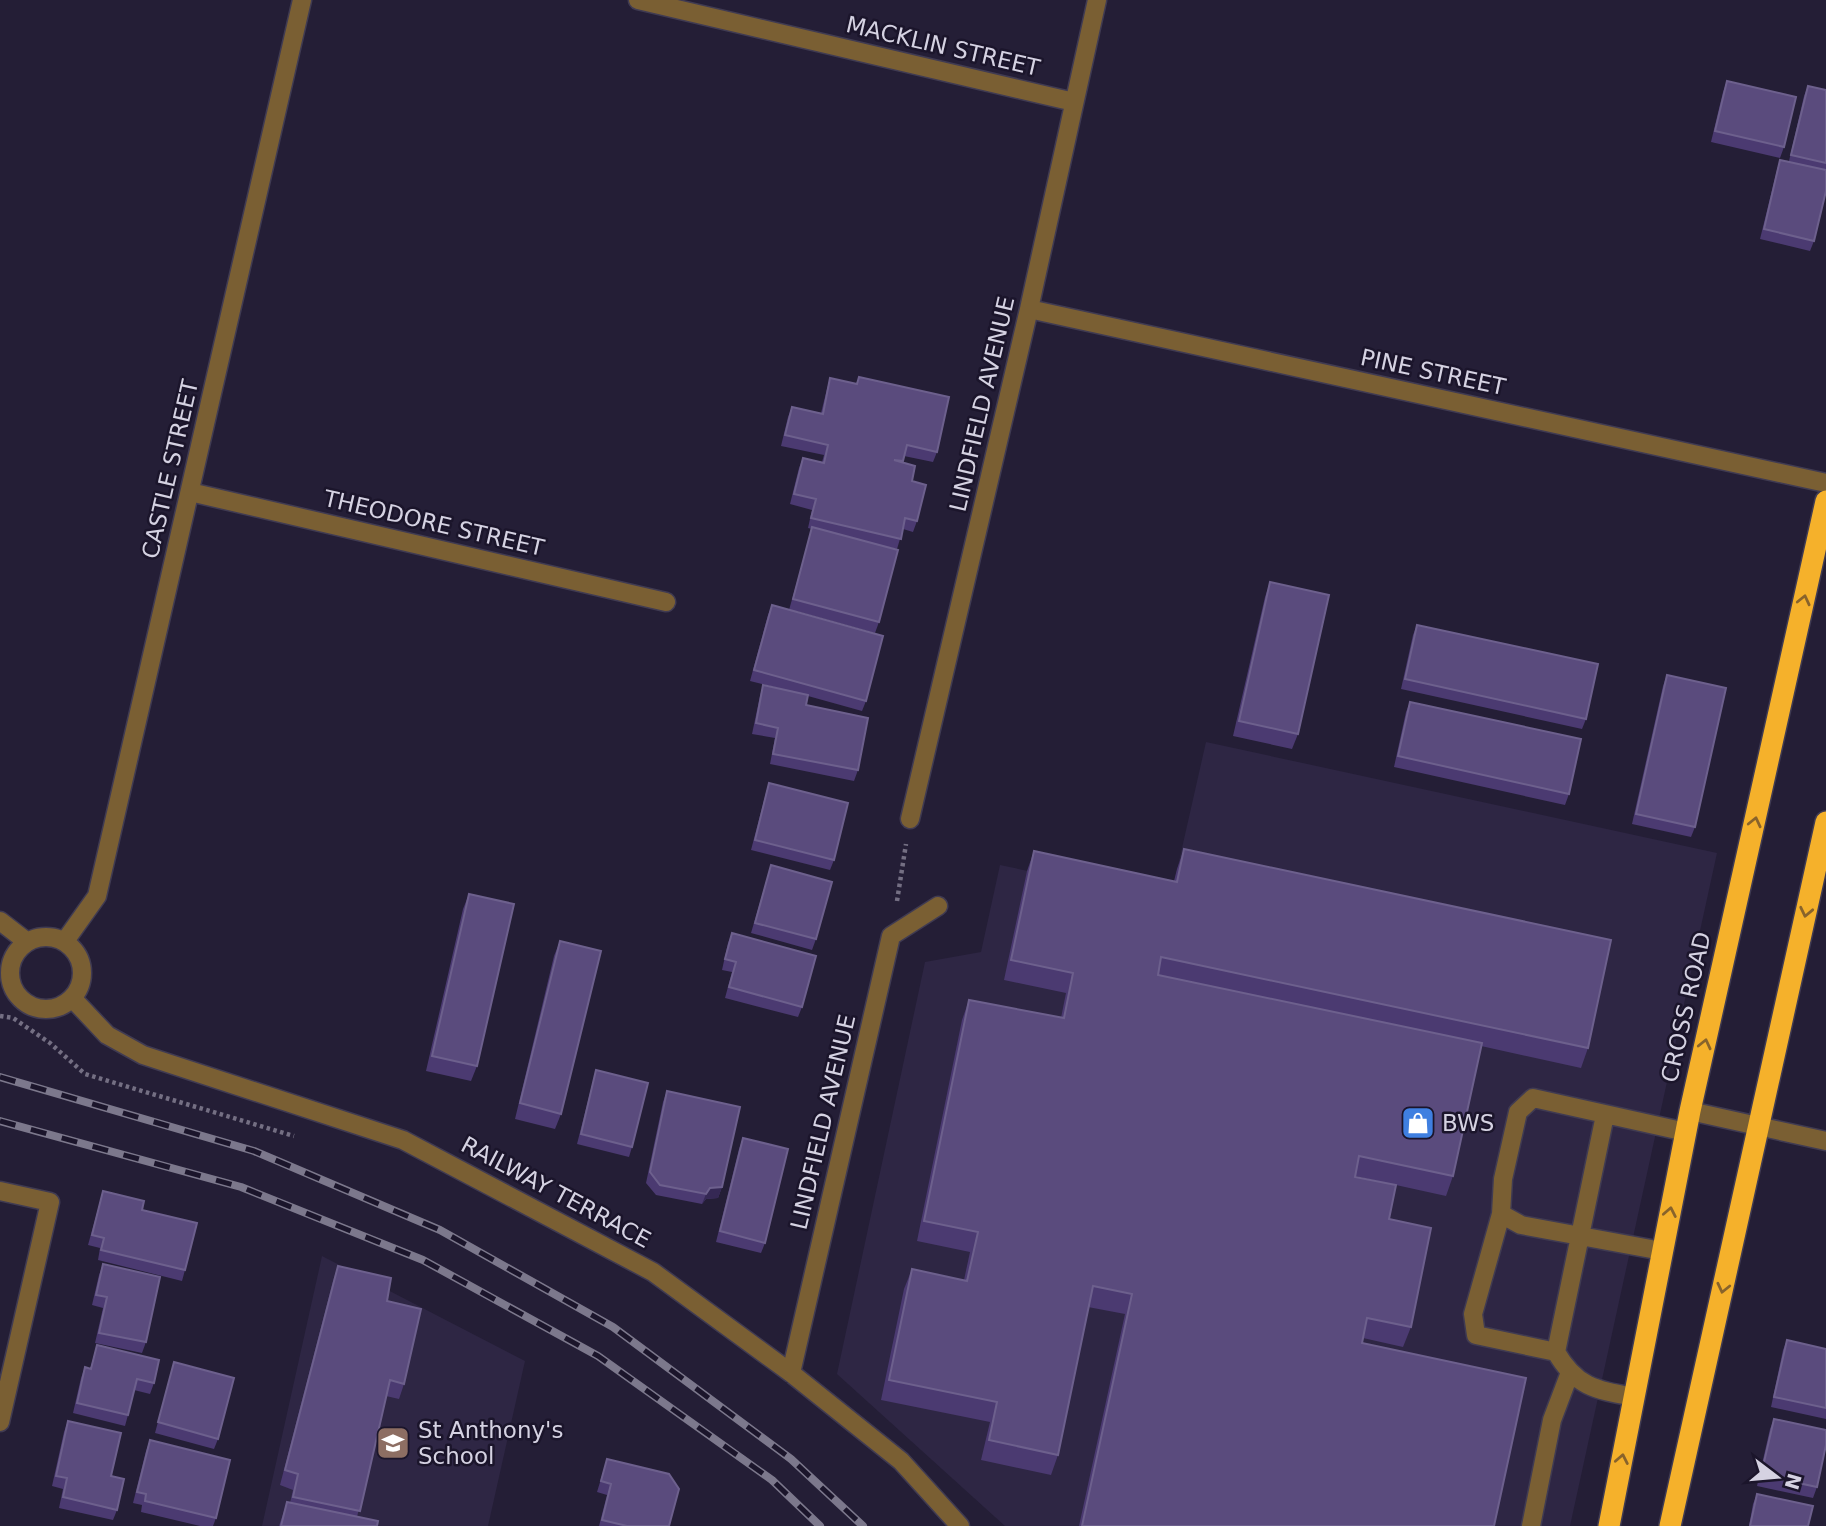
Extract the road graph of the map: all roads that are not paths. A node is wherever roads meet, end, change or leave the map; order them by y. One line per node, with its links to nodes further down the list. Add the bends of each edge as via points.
1 (302, 0): 7 (street, CASTLE STREET)
2 (638, 0): 4 (street, MACKLIN STREET)
3 (1097, 0): 4 (street, LINDFIELD AVENUE)
4 (1074, 102): 5 (street, LINDFIELD AVENUE)
5 (1029, 309): 6 (street, PINE STREET); 10 (street, LINDFIELD AVENUE)
6 (1826, 483)
7 (190, 492): 9 (street, THEODORE STREET); 15 (street, CASTLE STREET, via 97,896)
8 (1826, 501): 18 (highway, CROSS ROAD, one-way to 8)
9 (666, 602)
10 (910, 819)
11 (1826, 822): 19 (highway, one-way to 19)
12 (938, 905): 26 (street, LINDFIELD AVENUE, via 891,936)
13 (0, 921): 14 (street)
14 (26, 941): 15 (street, via 46,937); 16 (street, via 12,965 11,978 20,999 43,1010 56,1009)
15 (65, 941): 16 (street, via 82,971)
16 (73, 999): 26 (street, RAILWAY TERRACE, via 107,1035 143,1055 404,1140 653,1272)
17 (1605, 1115): 18 (street); 22 (street, via 1533,1098 1518,1112 1503,1178); 23 (street)
18 (1688, 1121): 19 (street); 24 (highway, CROSS ROAD, one-way to 18)
19 (1759, 1126): 20 (street); 33 (highway, one-way to 33)
20 (1826, 1141)
21 (0, 1191): 29 (street, via 50,1202)
22 (1501, 1214): 23 (street, via 1521,1225); 25 (street, via 1473,1314 1476,1335)
23 (1580, 1236): 24 (street); 25 (street)
24 (1662, 1251): 28 (highway, CROSS ROAD)
25 (1556, 1352): 27 (street)
26 (790, 1373): 30 (street, RAILWAY TERRACE, via 901,1461)
27 (1569, 1375): 28 (street, via 1609,1393); 31 (street, via 1552,1420)
28 (1634, 1397): 32 (highway, CROSS ROAD, one-way to 28)
29 (0, 1422)
30 (960, 1526)
31 (1531, 1526)
32 (1609, 1526)
33 (1670, 1526)

